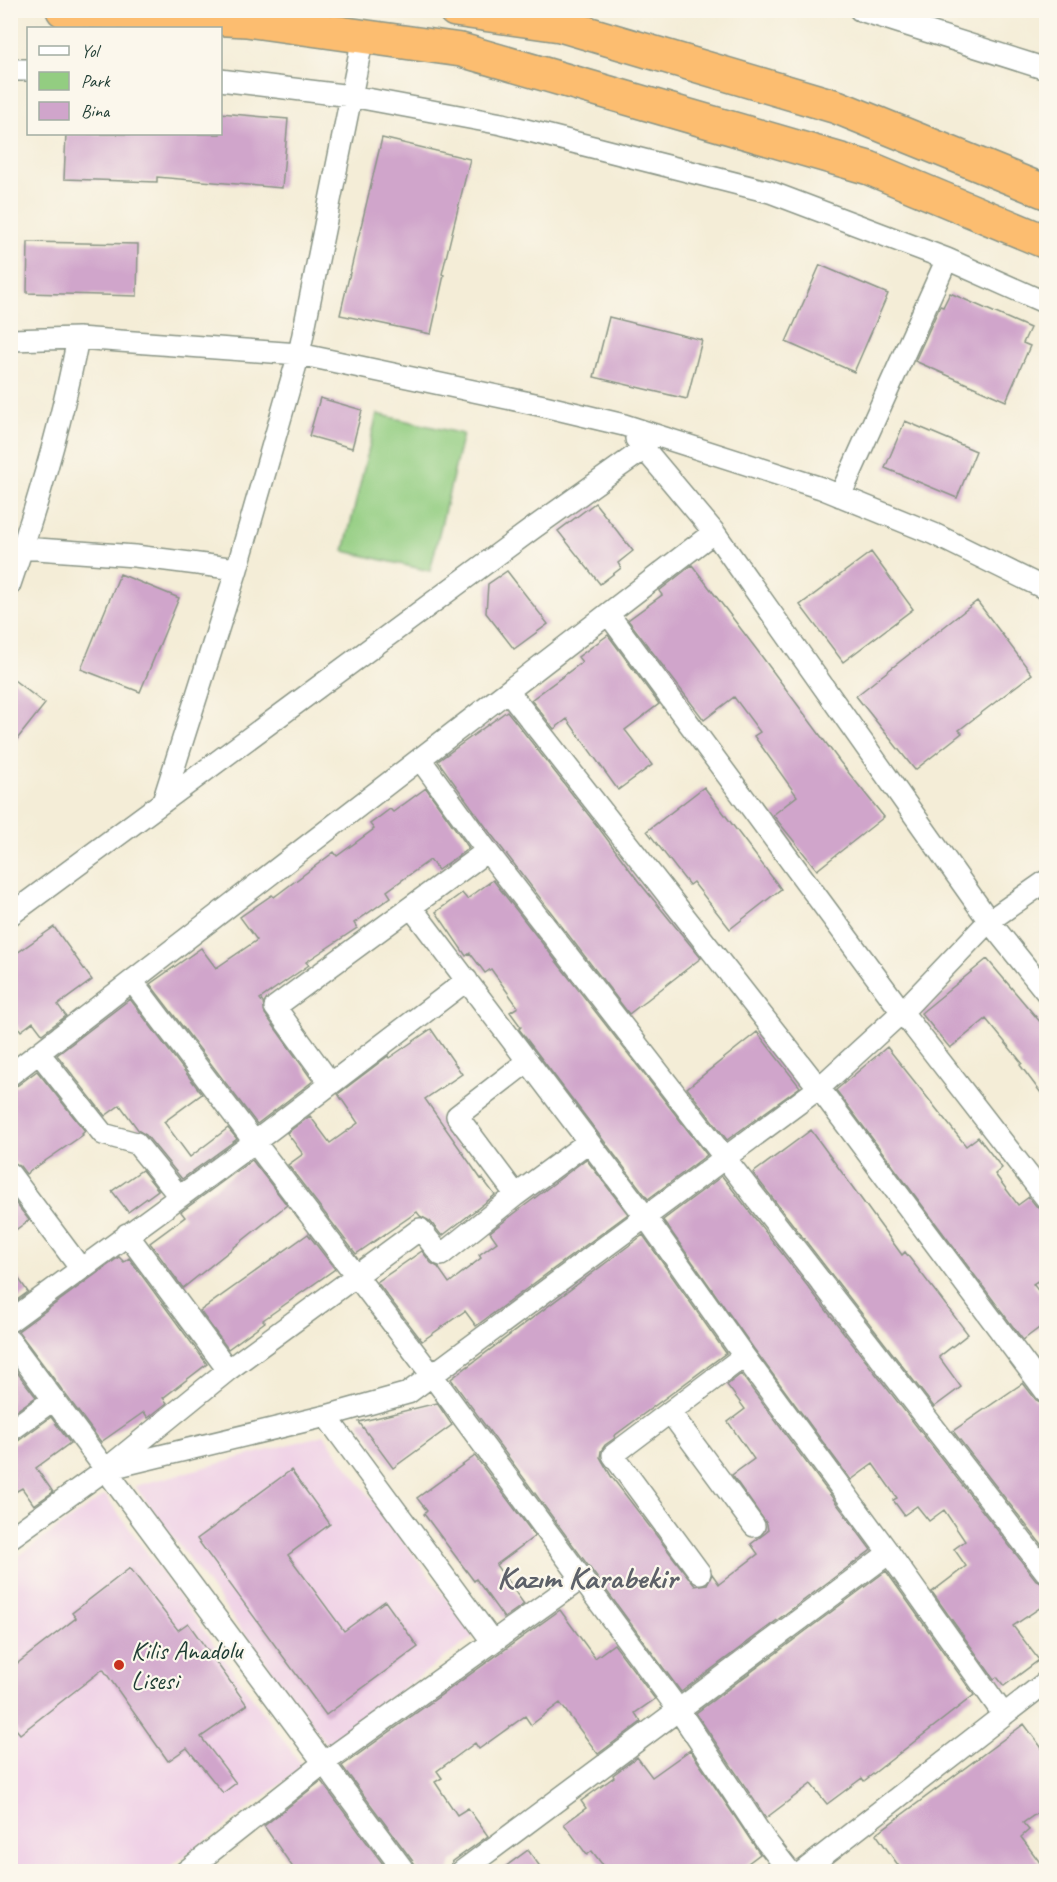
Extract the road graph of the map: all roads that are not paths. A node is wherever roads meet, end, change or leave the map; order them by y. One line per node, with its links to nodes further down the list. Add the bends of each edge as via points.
1 (63, 10): 5 (highway, via 246,20)
2 (454, 10): 4 (highway)
3 (860, 10): 6 (street)
4 (488, 13): 11 (highway, via 560,25 837,107)
5 (363, 37): 10 (street); 12 (highway, via 461,50 869,168)
6 (1047, 69)
7 (10, 70): 8 (street)
8 (27, 70)
9 (222, 80): 10 (street)
10 (351, 96): 13 (street, via 502,124 770,192); 17 (street)
11 (1047, 192)
12 (1047, 242)
13 (947, 260): 14 (street); 20 (street)
14 (1047, 303)
15 (78, 338): 16 (street); 17 (street); 22 (street, via 67,397)
16 (10, 340)
17 (299, 354): 18 (street); 23 (street)
18 (624, 425): 19 (street); 20 (street)
19 (644, 449): 21 (street); 29 (street)
20 (840, 496): 25 (street, via 934,534)
21 (714, 532): 26 (street); 34 (street)
22 (17, 548): 23 (street, via 135,556); 24 (street)
23 (237, 569): 29 (street)
24 (10, 584)
25 (1047, 589)
26 (609, 615): 27 (street); 38 (street)
27 (508, 691): 28 (street); 43 (street)
28 (420, 759): 30 (street); 36 (street)
29 (163, 802): 33 (street)
30 (487, 851): 32 (street); 46 (street)
31 (1047, 881): 34 (street)
32 (411, 907): 35 (street); 42 (street, via 275,1007)
33 (10, 915)
34 (989, 921): 37 (street); 38 (street)
35 (467, 980): 40 (street); 42 (street)
36 (132, 981): 39 (street); 44 (street)
37 (1047, 992)
38 (902, 1012): 43 (street); 50 (street)
39 (39, 1053): 41 (street); 49 (street, via 103,1134 136,1143)
40 (528, 1061): 45 (street); 48 (street, via 457,1116)
41 (10, 1075)
42 (331, 1084): 44 (street)
43 (819, 1088): 46 (street); 60 (street)
44 (256, 1141): 49 (street); 54 (street)
45 (588, 1142): 48 (street); 51 (street)
46 (724, 1157): 51 (street); 69 (street)
47 (10, 1174): 53 (street)
48 (516, 1195): 54 (street, via 441,1255 420,1229)
49 (179, 1196): 52 (street)
50 (1047, 1198)
51 (645, 1216): 57 (street); 59 (street)
52 (127, 1234): 53 (street); 58 (street)
53 (81, 1269): 55 (street)
54 (357, 1275): 58 (street); 59 (street)
55 (10, 1321)
56 (10, 1341): 61 (street)
57 (744, 1356): 62 (street); 68 (street)
58 (228, 1370): 65 (street)
59 (431, 1374): 63 (street, via 408,1393); 71 (street)
60 (1047, 1392)
61 (54, 1399): 64 (street); 65 (street)
62 (670, 1412): 66 (street); 70 (street, via 613,1455)
63 (326, 1416): 65 (street); 72 (street)
64 (10, 1431)
65 (106, 1469): 67 (street); 76 (street)
66 (754, 1526)
67 (10, 1538)
68 (889, 1553): 74 (street); 75 (street)
69 (1047, 1572)
70 (700, 1573)
71 (582, 1578): 72 (street); 74 (street)
72 (492, 1641): 76 (street)
73 (1047, 1682): 75 (street)
74 (678, 1709): 79 (street); 80 (street)
75 (1004, 1715): 81 (street)
76 (325, 1762): 77 (street); 78 (street)
77 (185, 1872)
78 (405, 1872)
79 (461, 1872)
80 (790, 1872)
81 (802, 1872)

